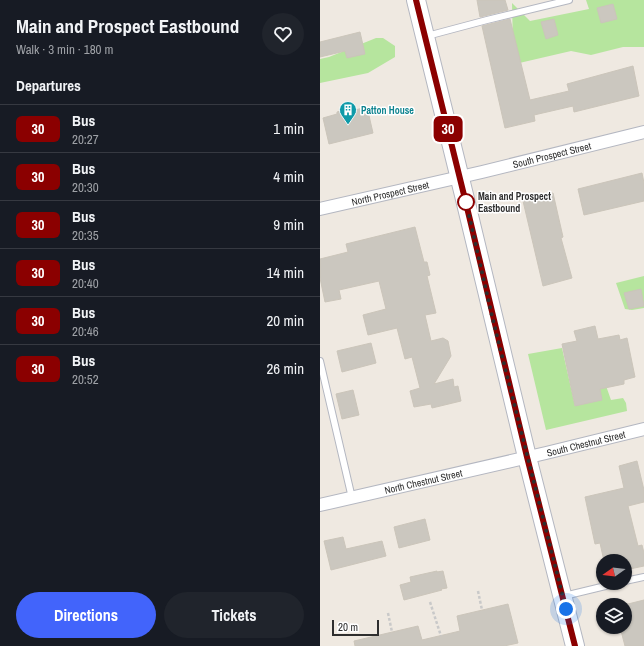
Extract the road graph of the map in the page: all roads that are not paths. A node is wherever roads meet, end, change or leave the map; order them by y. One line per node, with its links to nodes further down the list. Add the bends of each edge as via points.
1 (416, 0): 3 (main road)
2 (569, 0): 3 (lane)
3 (425, 37): 5 (main road)
4 (644, 132): 5 (street, South Prospect Street)
5 (460, 176): 6 (street, North Prospect Street); 9 (main road)
6 (320, 209)
7 (320, 361): 10 (lane)
8 (644, 429): 9 (street, South Chestnut Street)
9 (527, 457): 10 (street, North Chestnut Street); 15 (main road)
10 (352, 498): 11 (street, North Chestnut Street)
11 (320, 505)
12 (644, 577): 13 (lane)
13 (632, 580)
14 (596, 588): 15 (lane)
15 (563, 596): 16 (main road)
16 (575, 646)

